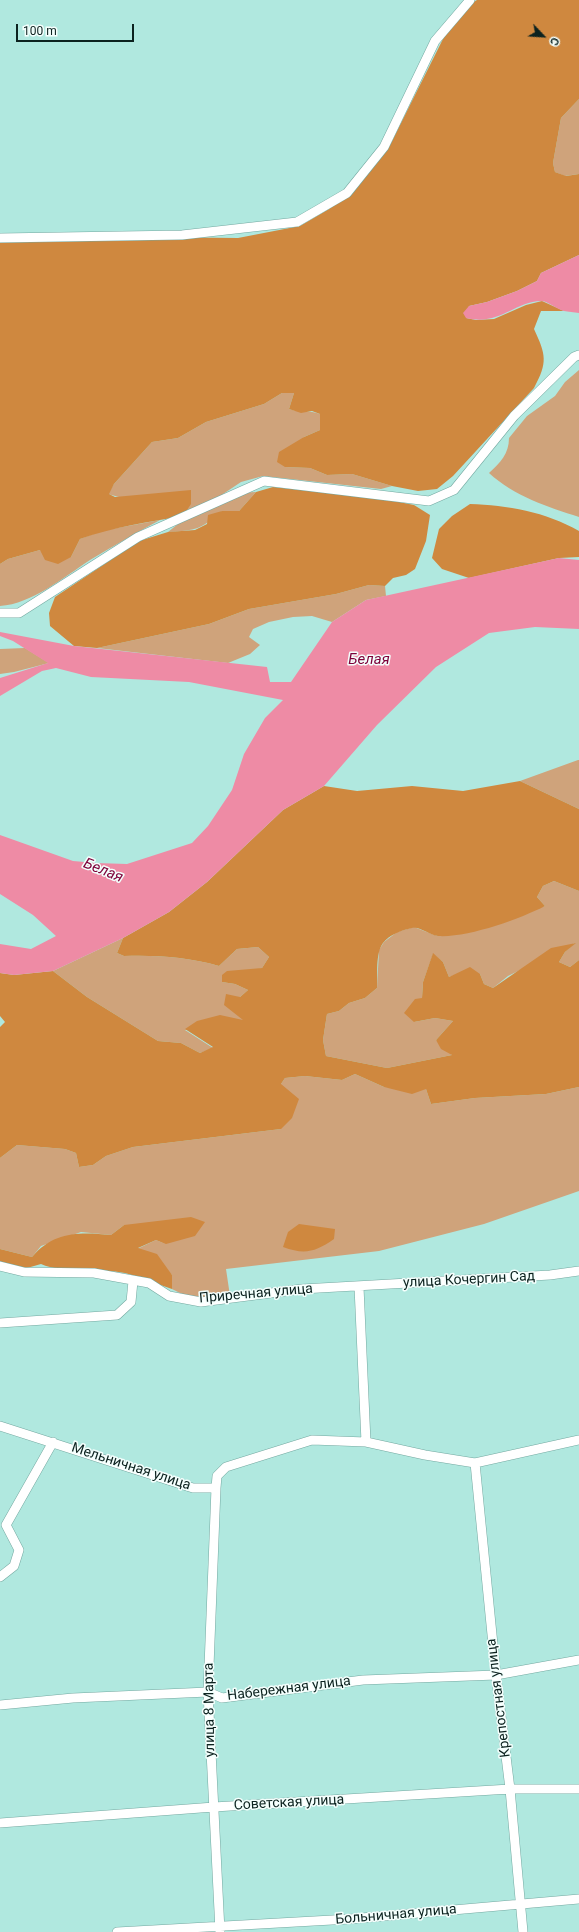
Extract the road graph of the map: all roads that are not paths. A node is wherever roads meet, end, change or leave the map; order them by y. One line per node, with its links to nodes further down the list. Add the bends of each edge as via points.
1 (470, 0): 2 (street, via 435,41 384,147 347,193 298,222 182,234)
2 (0, 238)
3 (579, 355): 4 (street, via 514,416 454,490 429,501 264,482 138,537 19,613)
4 (0, 613)
5 (0, 1266): 7 (street, Приречная улица, via 24,1272 94,1273)
6 (579, 1271): 8 (street, улица Кочергин Сад)
7 (133, 1281): 8 (street, Приречная улица, via 149,1283 169,1296 201,1302 302,1289); 9 (street, via 131,1302 117,1315)
8 (359, 1287): 13 (street)
9 (0, 1323)
10 (0, 1426): 12 (street, Мельничная улица)
11 (579, 1440): 14 (street)
12 (53, 1442): 15 (street, Мельничная улица, via 192,1488); 16 (street, via 6,1525 19,1550 14,1566)
13 (366, 1442): 14 (street); 15 (street, via 312,1440 226,1467 217,1476)
14 (475, 1463): 18 (street, Крепостная улица)
15 (216, 1488): 19 (street, улица 8 Марта)
16 (0, 1578)
17 (579, 1660): 18 (street, Набережная улица)
18 (496, 1676): 19 (street, Набережная улица, via 363,1680 222,1698); 22 (street, Крепостная улица)
19 (208, 1692): 20 (street, Набережная улица, via 73,1698); 23 (street, улица 8 Марта)
20 (0, 1706)
21 (579, 1789): 22 (street, Советская улица)
22 (510, 1790): 23 (street, Советская улица); 26 (street, Крепостная улица)
23 (214, 1807): 24 (street, Советская улица); 27 (street, улица 8 Марта)
24 (0, 1824)
25 (579, 1899): 26 (street, Больничная улица)
26 (521, 1905): 27 (street, Больничная улица); 29 (street, Крепостная улица)
27 (220, 1929): 28 (street, Больничная улица)
28 (117, 1932)
29 (523, 1932)

